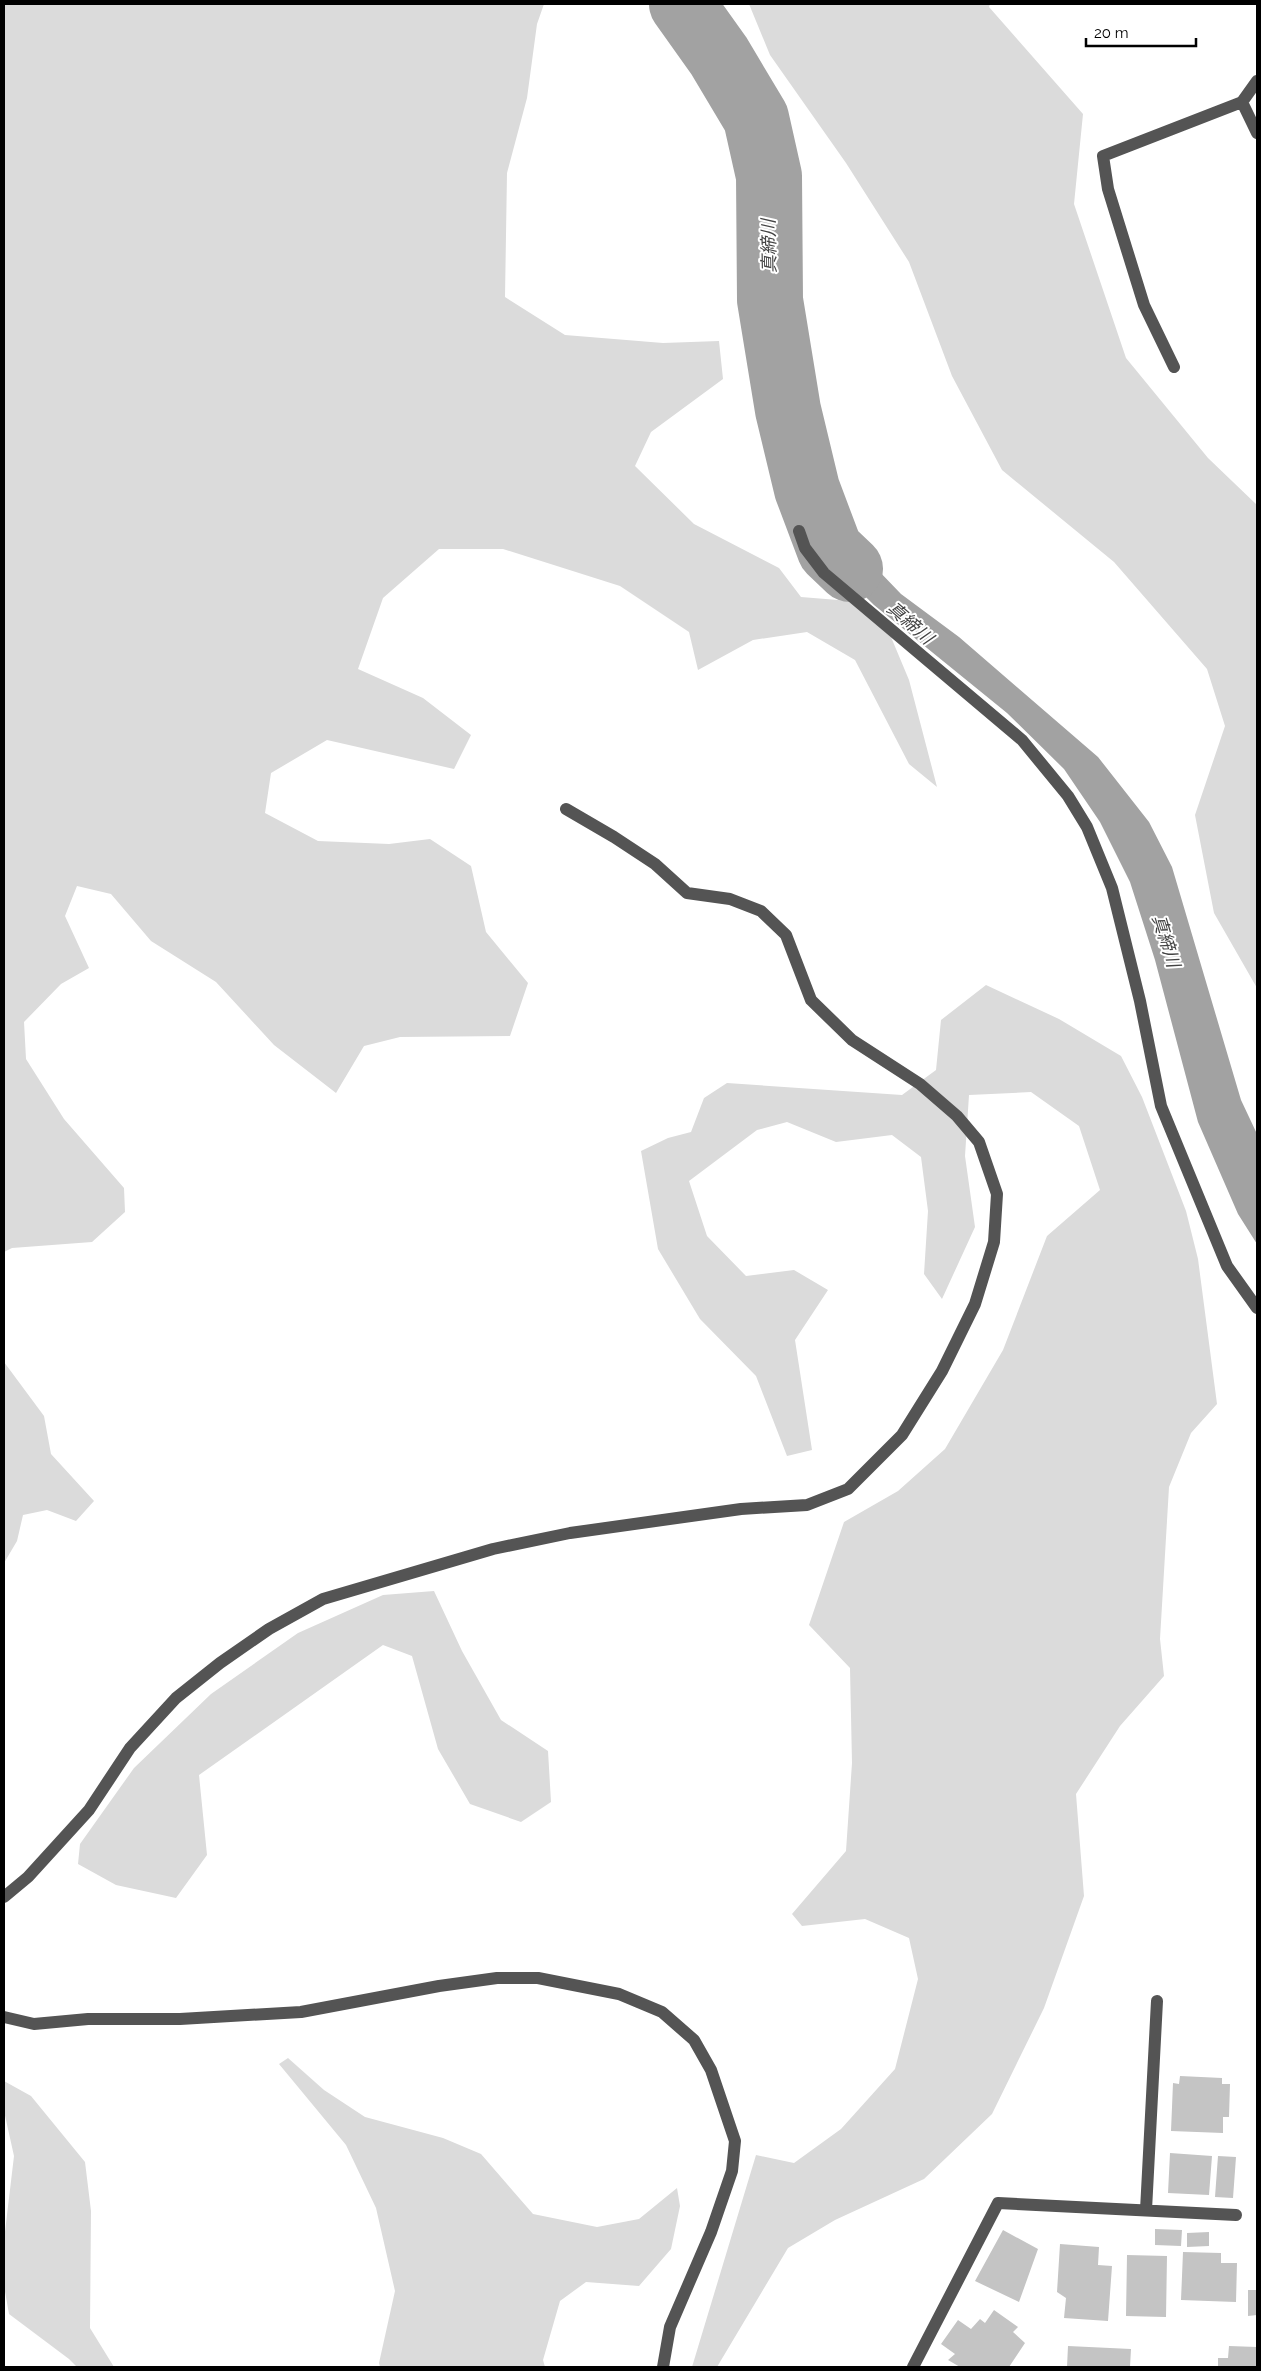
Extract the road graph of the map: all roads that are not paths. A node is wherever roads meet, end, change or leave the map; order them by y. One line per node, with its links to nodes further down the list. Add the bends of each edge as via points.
1 (1257, 80): 2 (street)
2 (1242, 102): 3 (street); 4 (street, via 1103,156 1108,189 1144,305)
3 (1257, 133)
4 (1174, 367)
5 (799, 531): 7 (street, via 805,548 824,573 1022,740 1068,796 1087,826 1112,888 1140,1001 1161,1106 1227,1266)
6 (566, 809): 8 (street, via 655,864 687,892 730,899 761,911 786,934 810,1000 852,1040 920,1084 957,1116 979,1142 997,1194 994,1242 975,1304 942,1371 902,1436 848,1489 815,1502 570,1532 493,1549 323,1599 269,1629 176,1698 130,1748 89,1810 28,1877)
7 (1257, 1308)
8 (4, 1897)
9 (1157, 2000): 11 (street)
10 (4, 2018): 13 (street, via 34,2024 88,2019 180,2019 300,2012 497,1978 538,1978 619,1994 662,2012 694,2040 712,2070 735,2141 732,2171 711,2232 670,2327)
11 (1146, 2210): 12 (street); 14 (street, via 998,2203)
12 (1236, 2215)
13 (663, 2367)
14 (913, 2367)

